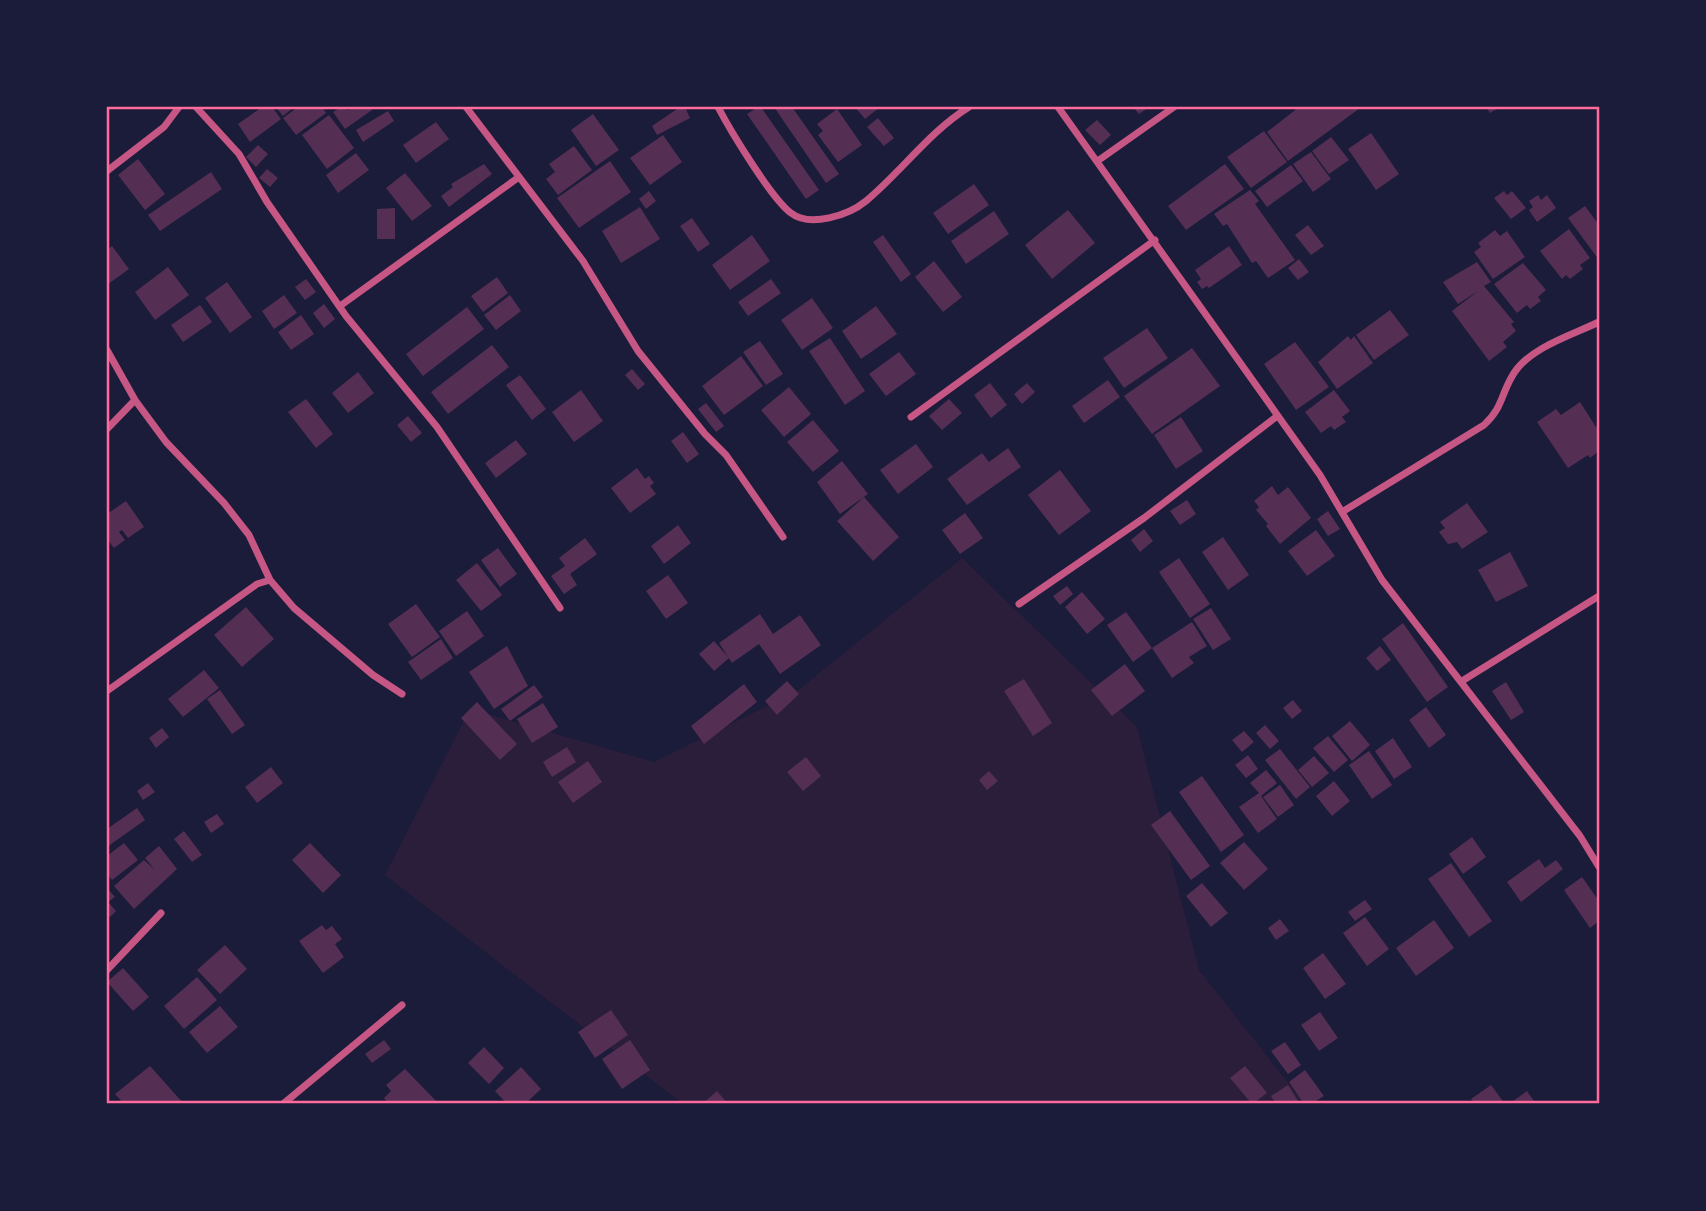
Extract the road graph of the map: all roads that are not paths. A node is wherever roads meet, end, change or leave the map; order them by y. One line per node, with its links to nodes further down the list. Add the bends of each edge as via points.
1 (179, 107): 9 (street, via 164,127)
2 (196, 107): 12 (street, via 239,155)
3 (466, 107): 10 (street)
4 (718, 107): 5 (street, via 791,213 808,220 835,216 865,202 912,154)
5 (969, 107)
6 (1058, 107): 8 (street)
7 (1174, 107): 8 (street)
8 (1099, 160): 11 (street)
9 (107, 171)
10 (519, 177): 12 (street); 20 (street, via 583,261 638,351 726,455)
11 (1155, 240): 16 (street); 17 (street)
12 (340, 306): 24 (street, via 437,427)
13 (1599, 322): 19 (street, via 1525,360 1496,414 1484,425)
14 (107, 349): 15 (street)
15 (135, 400): 18 (street); 21 (street, via 249,535)
16 (1276, 416): 19 (street); 23 (street, via 1144,517)
17 (911, 417)
18 (107, 429)
19 (1342, 512): 25 (street, via 1382,580)
20 (783, 537)
21 (270, 580): 26 (street, via 257,584); 27 (street, via 294,608)
22 (1599, 596): 25 (street)
23 (1019, 604)
24 (560, 608)
25 (1462, 681): 28 (street)
26 (107, 691)
27 (402, 694)
28 (1598, 861)
29 (161, 913): 30 (street)
30 (107, 970)
31 (402, 1005): 32 (street)
32 (283, 1104)

